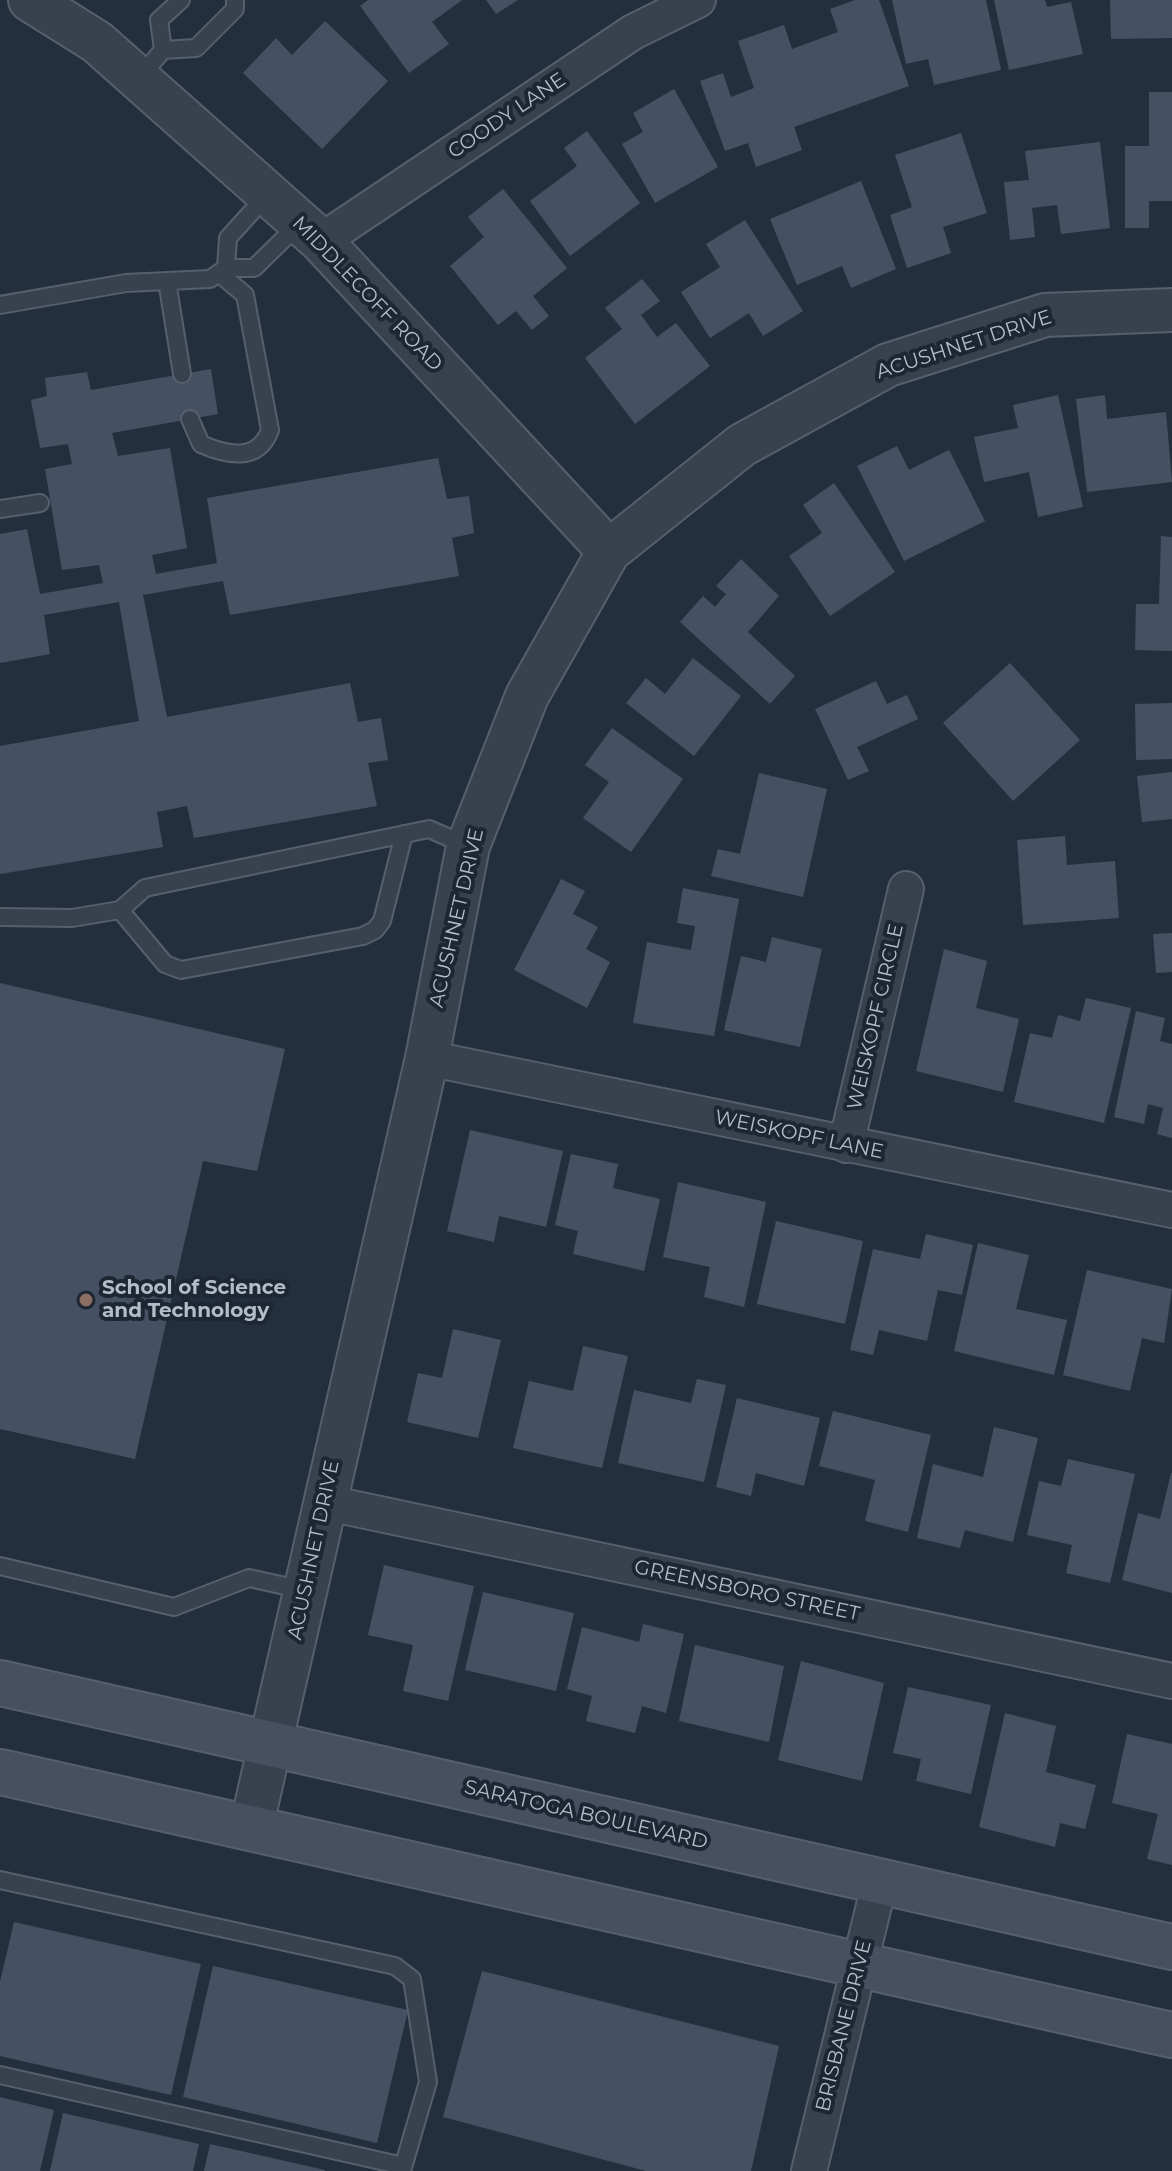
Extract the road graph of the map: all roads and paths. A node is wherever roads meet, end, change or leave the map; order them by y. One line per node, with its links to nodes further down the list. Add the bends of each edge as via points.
1 (30, 0): 5 (street, MIDDLECOFF ROAD, via 97,42)
2 (181, 0): 5 (lane, via 159,20)
3 (235, 0): 5 (lane, via 235,9 196,48)
4 (698, 0): 7 (street, COODY LANE, via 633,32)
5 (150, 64): 6 (street, MIDDLECOFF ROAD)
6 (268, 194): 7 (street, MIDDLECOFF ROAD); 8 (lane, via 228,238)
7 (311, 232): 8 (lane, via 254,268); 16 (street, MIDDLECOFF ROAD)
8 (223, 271): 9 (lane, via 210,279); 13 (lane, via 245,295 270,430 265,443 254,450 226,455 201,444)
9 (167, 281): 10 (lane); 12 (lane)
10 (0, 305)
11 (1172, 310): 16 (street, ACUSHNET DRIVE, via 1045,315 888,365 742,445)
12 (182, 374)
13 (190, 419)
14 (40, 503): 15 (lane)
15 (0, 509)
16 (609, 551): 18 (street, ACUSHNET DRIVE, via 527,696)
17 (404, 834): 18 (lane, via 429,829); 20 (lane, via 145,888); 20 (lane, via 382,921 363,936 181,970 165,964)
18 (468, 846): 22 (street, ACUSHNET DRIVE)
19 (906, 889): 23 (street, WEISKOPF CIRCLE)
20 (120, 910): 21 (lane, via 72,918)
21 (0, 917)
22 (427, 1058): 23 (street, WEISKOPF LANE); 25 (street, ACUSHNET DRIVE)
23 (846, 1145): 24 (street, WEISKOPF LANE)
24 (1172, 1210)
25 (323, 1502): 27 (street, ACUSHNET DRIVE); 28 (street, GREENSBORO STREET)
26 (0, 1566): 27 (lane, via 174,1607 249,1578)
27 (305, 1591): 30 (street, ACUSHNET DRIVE)
28 (1172, 1681)
29 (0, 1683): 30 (main road, SARATOGA BOULEVARD)
30 (273, 1744): 32 (street, ACUSHNET DRIVE); 34 (main road, SARATOGA BOULEVARD)
31 (0, 1772): 32 (main road)
32 (251, 1828): 36 (main road)
33 (0, 1880): 39 (lane, via 395,1966 412,1979 428,2082)
34 (880, 1881): 35 (main road, SARATOGA BOULEVARD); 36 (street, BRISBANE DRIVE)
35 (1172, 1947)
36 (859, 1964): 37 (main road); 40 (street, BRISBANE DRIVE)
37 (1172, 2035)
38 (0, 2075): 39 (lane)
39 (403, 2168)
40 (809, 2171)

